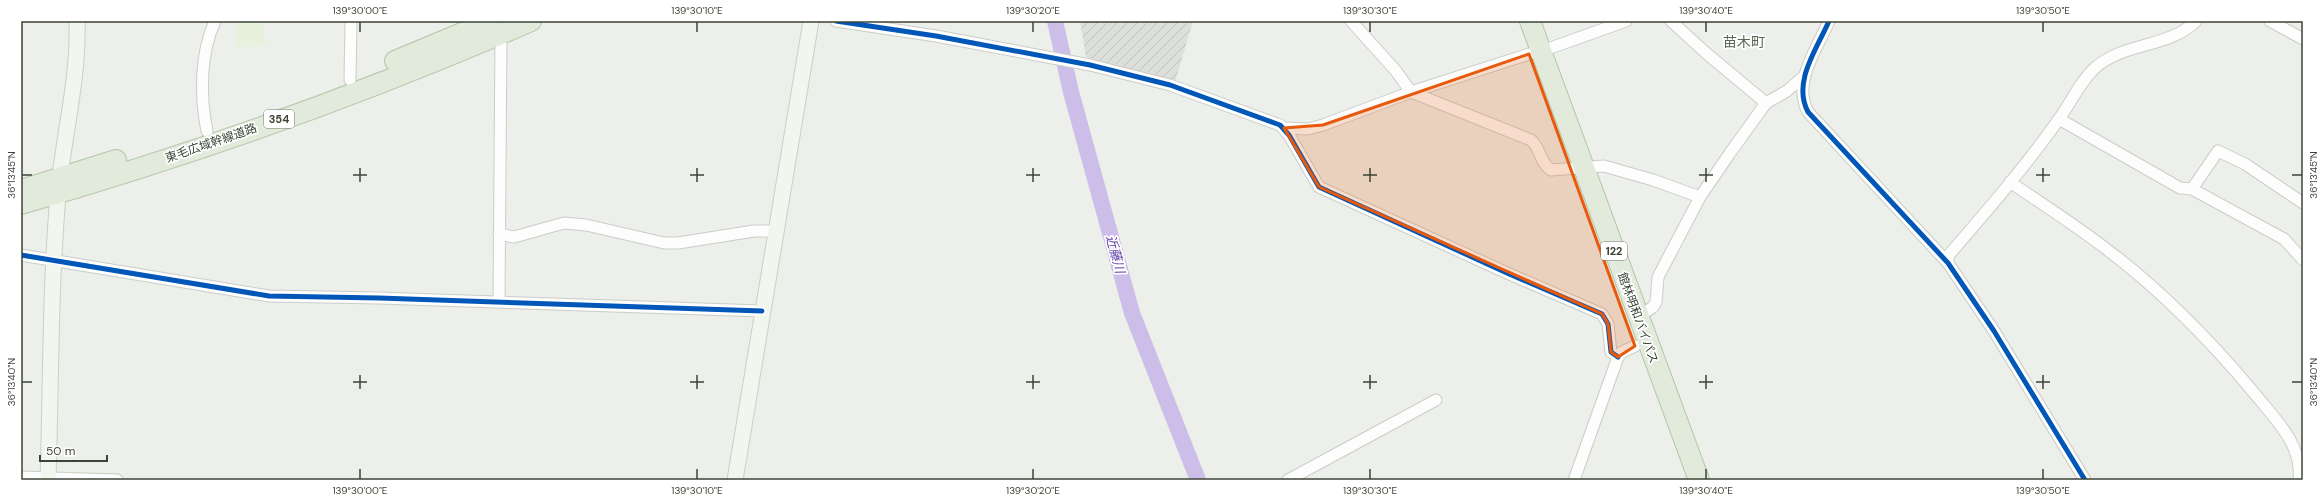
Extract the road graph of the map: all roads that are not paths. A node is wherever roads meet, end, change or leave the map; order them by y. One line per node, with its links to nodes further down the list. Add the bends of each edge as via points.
1 (77, 21): 29 (street, via 78,46)
2 (215, 21): 26 (street, via 205,57 202,95)
3 (351, 21): 19 (street)
4 (531, 21): 15 (highway, 東毛広域幹線道路 / 354)
5 (811, 21): 35 (street)
6 (836, 21): 25 (street, via 936,36 1079,63 1170,85)
7 (1351, 21): 21 (street, via 1396,71)
8 (1516, 21): 17 (highway, 館林明和バイパス / 122)
9 (1530, 21): 17 (highway, 館林明和バイパス / 122)
10 (1626, 21): 17 (street)
11 (1671, 21): 22 (street)
12 (1829, 21): 18 (street)
13 (2196, 21): 24 (street, via 2186,31 2174,36 2107,58 2089,73)
14 (2270, 21): 16 (street)
15 (496, 28): 19 (highway, 東毛広域幹線道路 / 354); 29 (highway, 東毛広域幹線道路 / 354, via 350,94 224,139); 36 (street)
16 (2303, 39)
17 (1536, 53): 21 (street); 27 (highway, 館林明和バイパス / 122)
18 (1804, 76): 20 (street); 23 (street, via 1802,89)
19 (350, 80): 26 (highway, 東毛広域幹線道路 / 354)
20 (1787, 90): 22 (street); 23 (street)
21 (1411, 92): 25 (street, via 1323,125 1308,129); 27 (street, via 1525,137 1535,143 1547,167 1556,171)
22 (1766, 103): 32 (street)
23 (1805, 106): 40 (street, via 1811,117)
24 (2059, 119): 28 (street); 30 (street, via 2180,188)
25 (1284, 128): 45 (street, via 1319,187 1602,314 1608,324 1611,352)
26 (207, 131): 29 (highway, 東毛広域幹線道路 / 354)
27 (1576, 168): 32 (street, via 1604,166 1653,180); 43 (highway, 館林明和バイパス / 122); 44 (highway, 館林明和バイパス / 122)
28 (2010, 182): 40 (street, via 1948,256); 56 (street, via 2106,248 2196,327 2278,421 2295,448 2300,471)
29 (60, 186): 31 (highway, 東毛広域幹線道路 / 354); 34 (highway, 東毛広域幹線道路 / 354); 38 (street)
30 (2192, 189): 33 (street, via 2218,151 2245,164); 39 (street, via 2284,239)
31 (21, 190)
32 (1700, 198): 43 (street, via 1658,277 1656,302 1650,310)
33 (2303, 203)
34 (21, 204)
35 (776, 230): 36 (street, via 678,243 664,243 586,225 564,223 514,237); 42 (street)
36 (499, 234): 41 (street)
37 (21, 255): 38 (street)
38 (54, 260): 41 (street, via 269,296); 48 (street)
39 (2303, 260)
40 (1948, 263): 55 (street, via 1994,332)
41 (499, 302): 42 (street)
42 (762, 310): 50 (street)
43 (1638, 317): 54 (highway, 館林明和バイパス / 122)
44 (1635, 346): 45 (street, via 1622,352); 53 (highway, 館林明和バイパス / 122)
45 (1618, 357): 52 (street)
46 (1436, 400): 51 (street)
47 (21, 477): 48 (street)
48 (48, 479): 49 (street)
49 (116, 480)
50 (735, 480)
51 (1288, 480)
52 (1574, 480)
53 (1684, 480)
54 (1698, 480)
55 (2085, 480)
56 (2298, 480)

